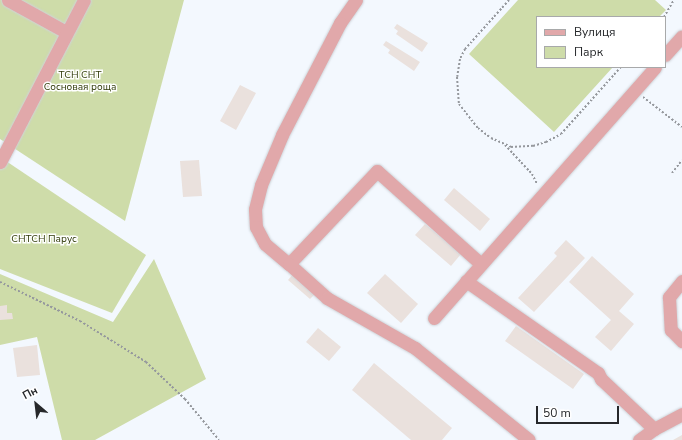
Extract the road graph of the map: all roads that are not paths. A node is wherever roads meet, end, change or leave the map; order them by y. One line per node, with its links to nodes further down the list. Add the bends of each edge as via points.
1 (8, 0): 4 (street)
2 (84, 0): 4 (street)
3 (356, 0): 10 (street, via 340,23 282,134 261,185 255,209 256,227 265,244)
4 (66, 32): 8 (street)
5 (682, 36): 6 (street)
6 (666, 54)
7 (654, 68): 9 (street)
8 (1, 154)
9 (480, 263): 10 (street, via 377,171); 11 (street)
10 (289, 264): 17 (street, via 327,298 415,348)
11 (466, 281): 13 (street); 16 (street, via 598,373 601,379)
12 (682, 281): 14 (street, via 669,297 671,330)
13 (434, 318)
14 (682, 341)
15 (682, 414): 16 (street)
16 (654, 429): 18 (street)
17 (529, 440)
18 (639, 440)

